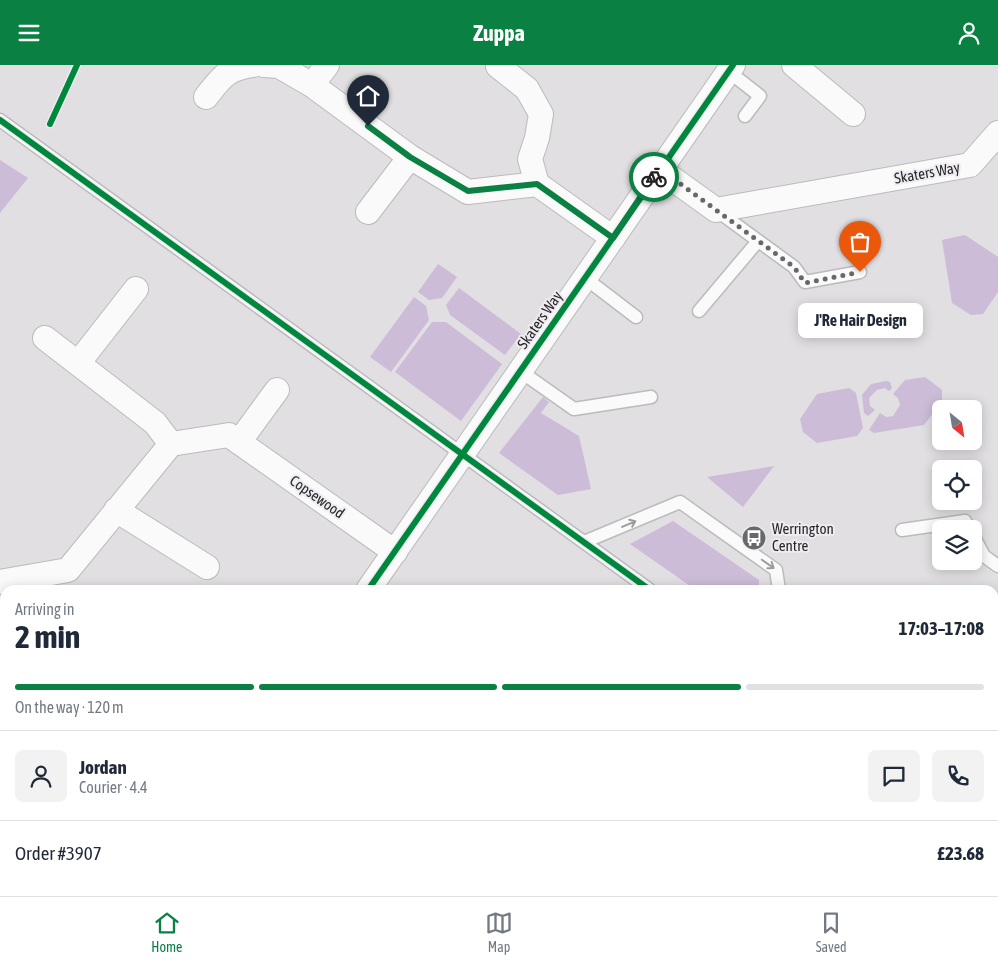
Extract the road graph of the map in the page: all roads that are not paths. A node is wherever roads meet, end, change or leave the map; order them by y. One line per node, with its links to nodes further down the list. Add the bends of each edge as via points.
1 (253, 65): 7 (street)
2 (264, 65): 8 (street, via 279,65)
3 (326, 65): 8 (street)
4 (794, 65): 10 (street)
5 (498, 66): 16 (street, via 527,89 541,114 530,159)
6 (730, 67): 11 (lane, via 760,96); 15 (street, Skaters Way)
7 (216, 70): 9 (street)
8 (312, 85): 14 (street)
9 (206, 97)
10 (853, 114)
11 (745, 115)
12 (0, 120): 33 (lane)
13 (998, 133): 17 (street, Skaters Way, via 970,165)
14 (410, 157): 16 (street, via 468,191); 18 (street)
15 (660, 169): 17 (street); 19 (street, Skaters Way)
16 (537, 184): 19 (street)
17 (716, 210): 20 (lane)
18 (368, 212)
19 (613, 238): 22 (street, Skaters Way)
20 (758, 241): 21 (lane, via 794,267 805,283); 24 (lane)
21 (860, 272)
22 (585, 278): 25 (lane); 28 (street, Skaters Way)
23 (136, 289): 27 (street)
24 (699, 311)
25 (636, 317)
26 (45, 338): 27 (street)
27 (79, 362): 32 (street, via 155,423)
28 (520, 371): 30 (lane, via 574,409); 33 (street, Skaters Way)
29 (277, 390): 31 (street)
30 (651, 397)
31 (239, 442): 32 (street, Copsewood, via 229,435); 38 (street, Copsewood)
32 (171, 443): 34 (street)
33 (462, 454): 37 (lane); 38 (street, Skaters Way)
34 (116, 510): 41 (street); 42 (street, via 68,569)
35 (932, 526): 36 (lane)
36 (902, 530)
37 (584, 542): 44 (lane); 45 (lane, one-way to 45, via 680,502 776,570)
38 (395, 552): 43 (street, Skaters Way)
39 (982, 552): 40 (lane)
40 (998, 566)
41 (207, 567)
42 (0, 582)
43 (372, 585)
44 (643, 585)
45 (778, 585)

